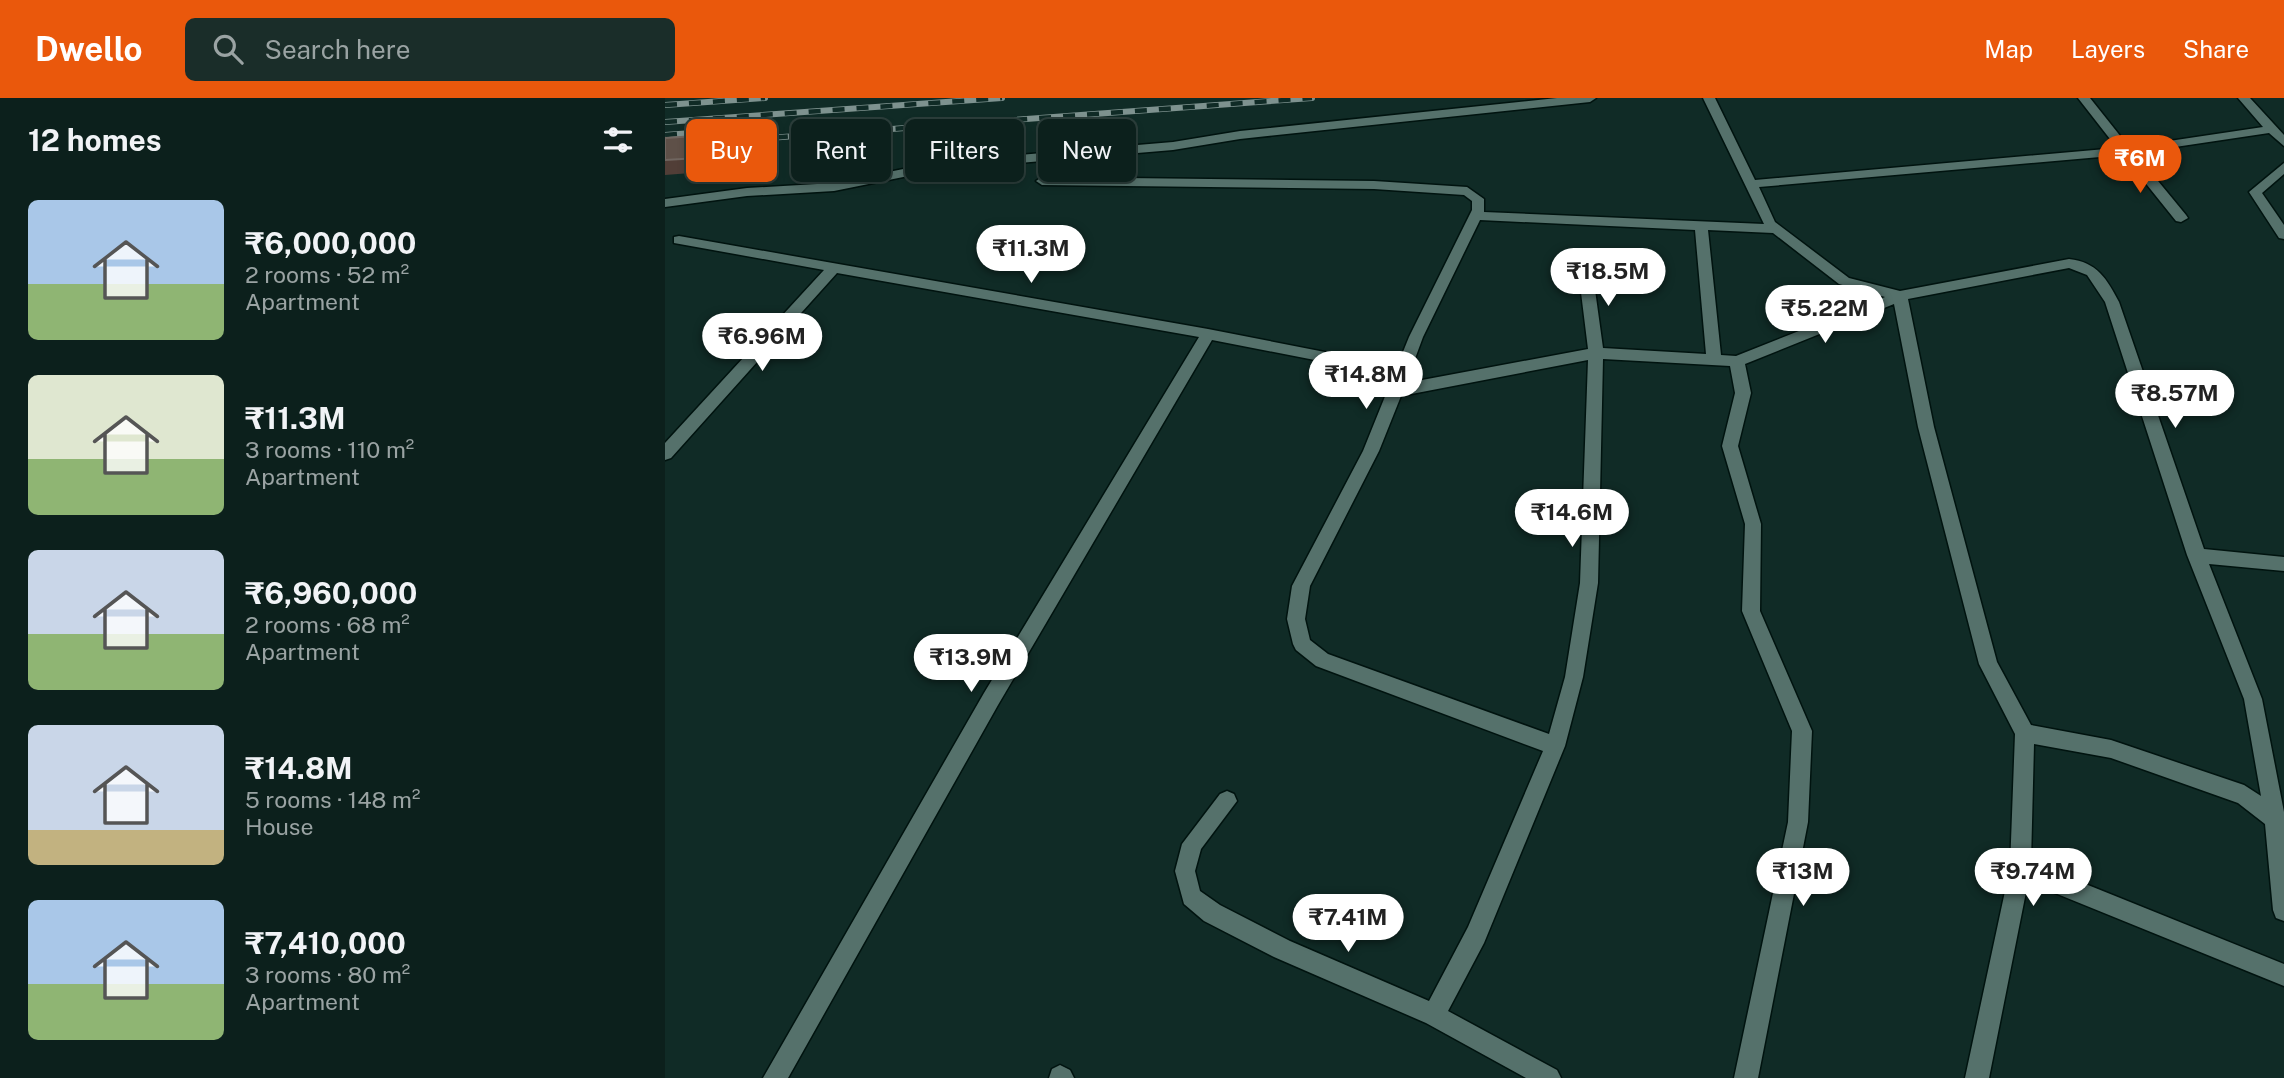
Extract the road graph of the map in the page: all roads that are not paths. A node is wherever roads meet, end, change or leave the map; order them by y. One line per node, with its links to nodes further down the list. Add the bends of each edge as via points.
1 (1590, 98): 11 (street, via 1173,146 938,166 834,187)
2 (1709, 98): 10 (street)
3 (2084, 98): 7 (street)
4 (2244, 98): 5 (street)
5 (2272, 129): 6 (street); 7 (street)
6 (2284, 142)
7 (2126, 151): 10 (street); 13 (street)
8 (2284, 167): 16 (street, via 2255,192)
9 (1100, 182): 12 (street, via 1450,188 1478,199)
10 (1752, 184): 15 (street)
11 (665, 203)
12 (1476, 216): 14 (street); 26 (street, via 1416,337)
13 (2181, 218)
14 (1701, 226): 15 (street); 23 (street)
15 (1775, 229): 20 (street, via 1845,281)
16 (2284, 235)
17 (680, 240): 19 (street)
18 (1585, 268): 22 (street)
19 (833, 269): 21 (street); 27 (street)
20 (1900, 296): 24 (street); 28 (street, via 2058,264 2075,262 2091,269 2112,302); 30 (street, via 1926,427 1988,664)
21 (1208, 334): 25 (street); 38 (street, via 991,699)
22 (1596, 353): 23 (street); 26 (street); 31 (street, via 1589,583 1574,677)
23 (1714, 360): 24 (street)
24 (1737, 361): 40 (street, via 1743,393 1730,446 1753,524 1751,611 1802,731 1798,822)
25 (1376, 367)
26 (1395, 391): 31 (street, via 1371,451 1301,586 1296,619 1301,644 1322,660)
27 (665, 454)
28 (2196, 555): 29 (street); 33 (street, via 2253,699)
29 (2284, 564)
30 (2025, 733): 33 (street, via 2123,754 2244,795); 34 (street)
31 (1555, 747): 37 (street, via 1476,935)
32 (1227, 801): 37 (street, via 1192,844 1185,871 1191,897 1282,949)
33 (2279, 821): 35 (street)
34 (2020, 868): 36 (street); 41 (street)
35 (2284, 910)
36 (2284, 975)
37 (1434, 1015): 39 (street)
38 (775, 1078)
39 (1549, 1078)
40 (1746, 1078)
41 (1977, 1078)

